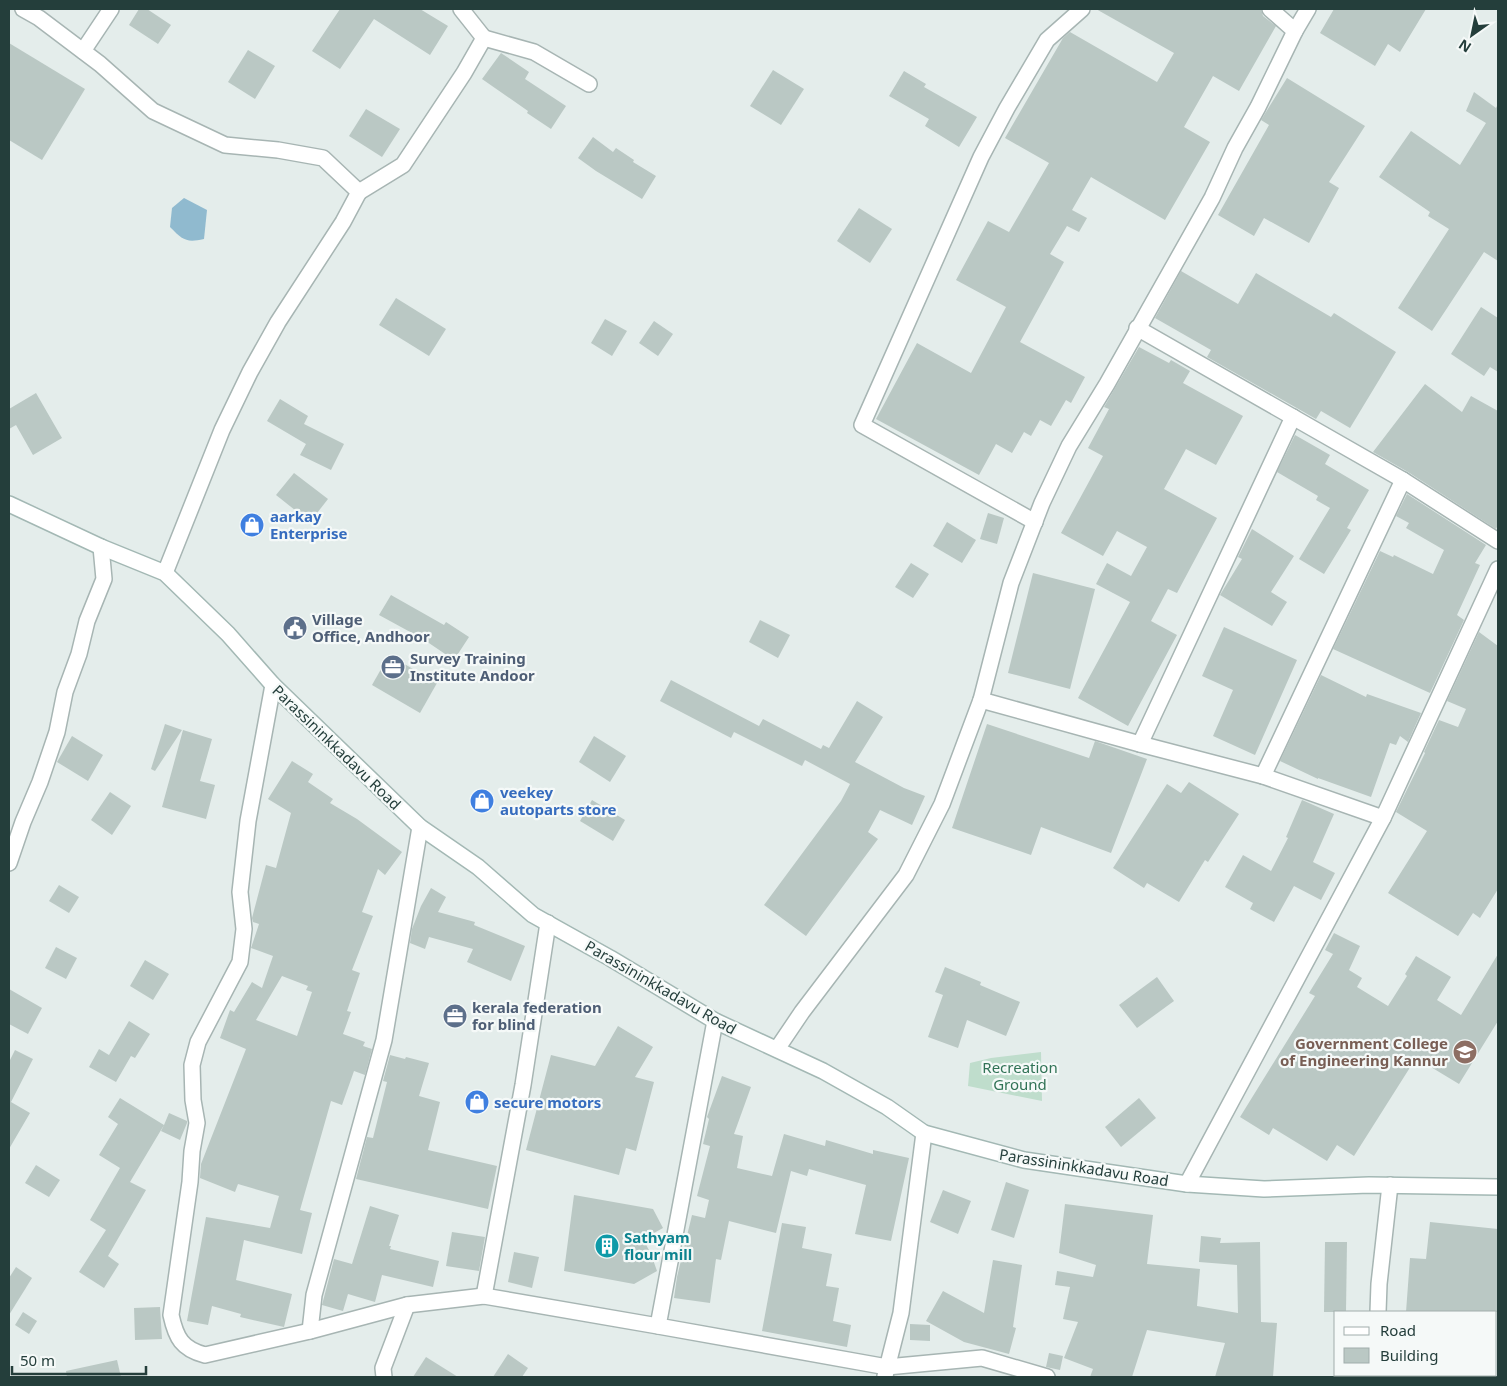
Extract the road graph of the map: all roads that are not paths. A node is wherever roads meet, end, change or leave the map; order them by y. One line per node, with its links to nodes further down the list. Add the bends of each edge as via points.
1 (23, 9): 9 (street)
2 (112, 9): 9 (street)
3 (461, 9): 8 (street)
4 (1082, 9): 16 (street, via 1047,40 980,157 862,425)
5 (1270, 9): 7 (street)
6 (1308, 9): 7 (street)
7 (1295, 31): 12 (street, via 1212,198)
8 (484, 38): 10 (street, via 534,52); 11 (street, via 403,165)
9 (83, 51): 11 (street, via 153,111 225,145 323,158)
10 (589, 84)
11 (359, 192): 20 (street, via 250,372 222,430)
12 (1137, 328): 13 (street); 16 (street, via 1070,446)
13 (1293, 417): 14 (street); 23 (street)
14 (1403, 480): 17 (street); 24 (street)
15 (9, 504): 18 (street, Parassininkkadavu Road)
16 (1035, 522): 22 (street, via 1011,583)
17 (1498, 541)
18 (101, 547): 20 (street, Parassininkkadavu Road); 27 (street, via 104,579 65,692 49,757)
19 (1498, 569): 25 (street)
20 (166, 572): 21 (street, Parassininkkadavu Road)
21 (273, 685): 26 (street, Parassininkkadavu Road); 39 (street, via 248,821 240,892 244,929 240,962 198,1042 192,1064 193,1100 198,1123 171,1315 181,1342 191,1352 205,1355)
22 (981, 700): 23 (street); 30 (street, via 942,804 906,875)
23 (1140, 744): 24 (street)
24 (1263, 776): 25 (street)
25 (1383, 818): 32 (street)
26 (420, 827): 28 (street, Parassininkkadavu Road, via 478,867 533,915); 39 (street, via 384,1040 314,1295)
27 (9, 863)
28 (548, 923): 29 (street, Parassininkkadavu Road); 35 (street, via 523,1085)
29 (715, 1021): 30 (street, Parassininkkadavu Road); 38 (street)
30 (777, 1049): 31 (street, Parassininkkadavu Road, via 887,1107)
31 (924, 1133): 32 (street, Parassininkkadavu Road, via 1024,1160); 40 (street, via 901,1313)
32 (1187, 1184): 33 (street, Parassininkkadavu Road, via 1264,1189)
33 (1390, 1185): 34 (street, Parassininkkadavu Road); 37 (street)
34 (1498, 1187)
35 (484, 1296): 36 (street); 38 (street)
36 (407, 1305): 39 (street); 41 (street, via 383,1368)
37 (1378, 1311)
38 (658, 1326): 40 (street)
39 (310, 1331)
40 (886, 1372): 42 (street, via 982,1358)
41 (384, 1377)
42 (1047, 1377)

